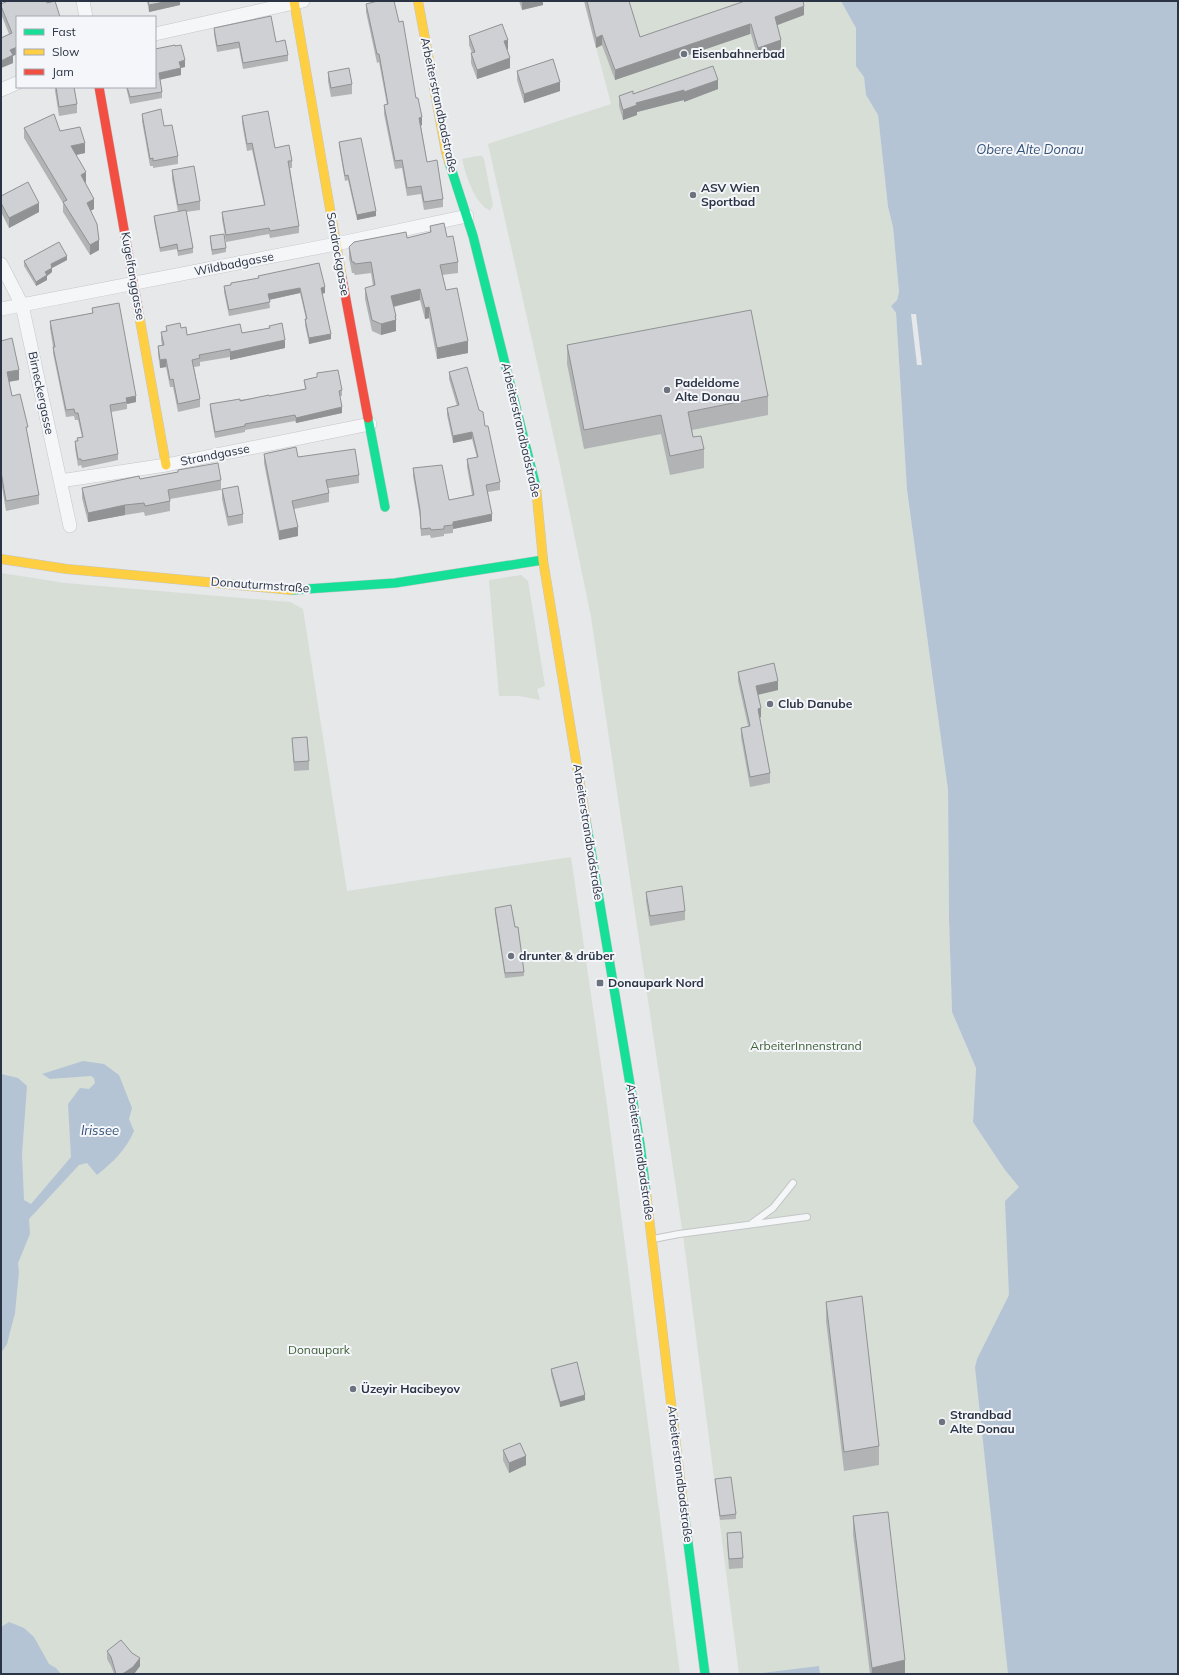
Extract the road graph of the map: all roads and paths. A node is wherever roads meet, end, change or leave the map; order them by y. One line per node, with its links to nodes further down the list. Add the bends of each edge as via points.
1 (83, 1): 4 (street)
2 (418, 1): 9 (main road, Arbeiterstrandbadstraße, via 446,152)
3 (297, 2): 5 (street); 10 (main road, Sandrockgasse)
4 (86, 16)
5 (156, 34)
6 (16, 83): 8 (street)
7 (99, 88): 12 (main road, Kugelfanggasse)
8 (1, 90)
9 (467, 216): 10 (street, Wildbadgasse); 21 (main road, Arbeiterstrandbadstraße, via 536,484)
10 (336, 244): 12 (street, Wildbadgasse); 15 (main road, Sandrockgasse)
11 (1, 264): 13 (street, Birneckergasse)
12 (134, 284): 13 (street, Wildbadgasse); 16 (main road, Kugelfanggasse)
13 (22, 305): 14 (street, Wildbadgasse); 17 (street, Birneckergasse)
14 (1, 309)
15 (370, 424): 16 (street, Strandgasse); 18 (main road, Sandrockgasse)
16 (166, 465): 17 (street, Strandgasse)
17 (60, 481): 19 (street, Birneckergasse)
18 (385, 507)
19 (70, 526)
20 (1, 559): 21 (main road, Donauturmstraße, via 67,569 293,590 395,583)
21 (543, 560): 25 (main road, Arbeiterstrandbadstraße, via 640,1144)
22 (793, 1183): 24 (lane, via 773,1208)
23 (807, 1217): 24 (lane)
24 (750, 1224): 25 (lane)
25 (651, 1239): 26 (main road, Arbeiterstrandbadstraße)
26 (705, 1674)

